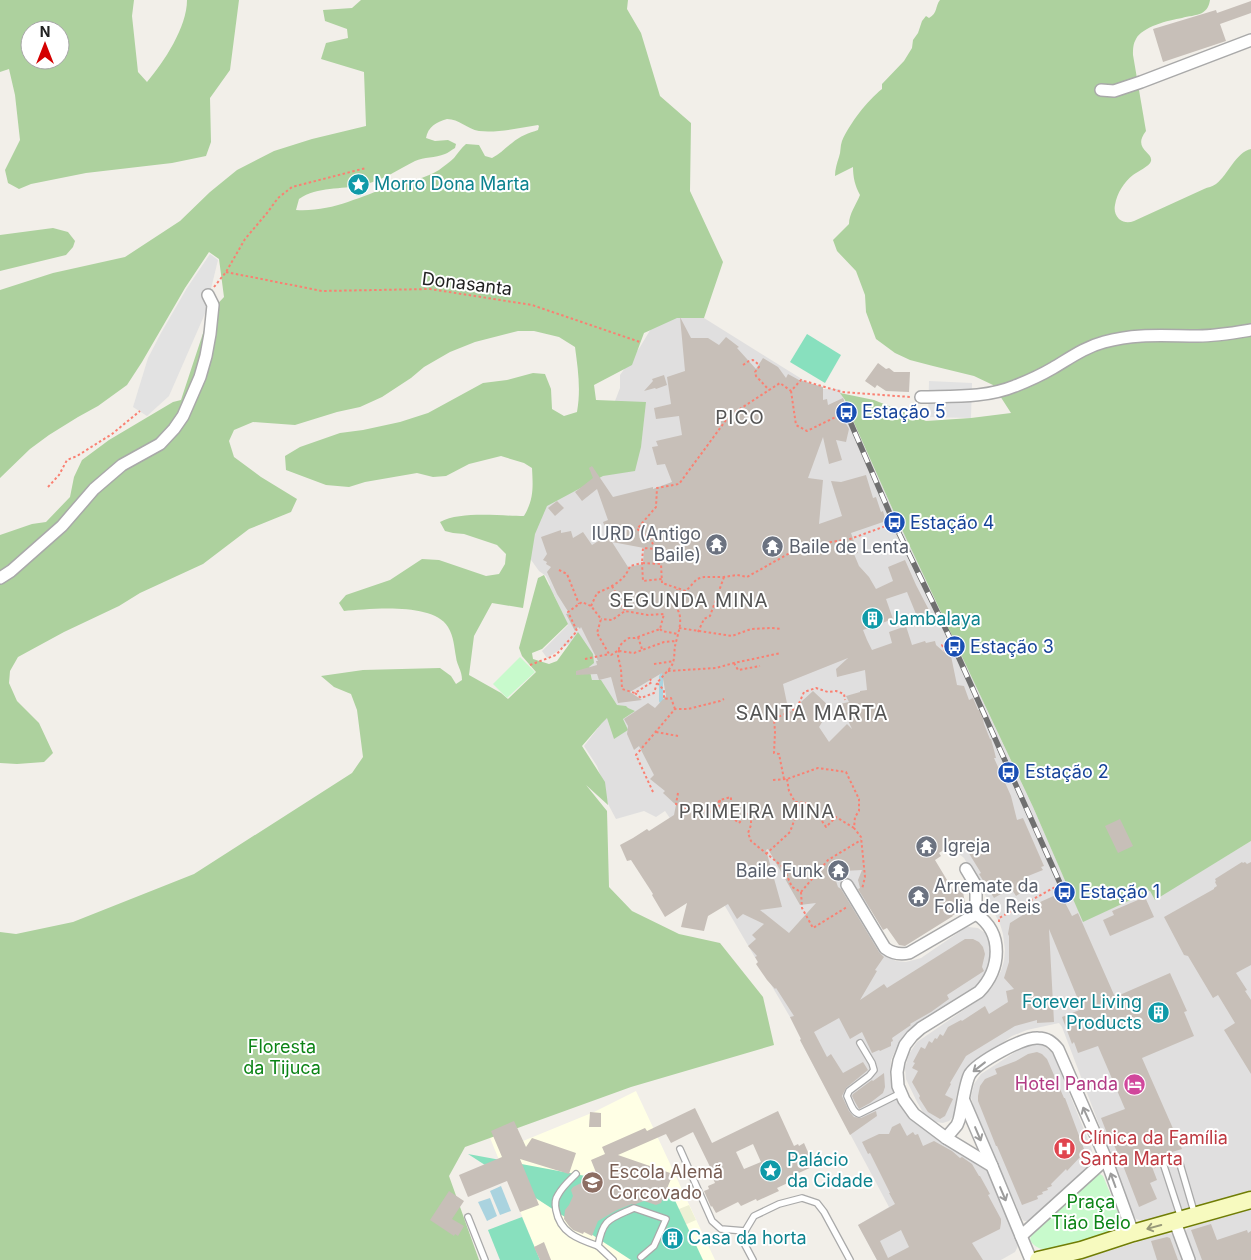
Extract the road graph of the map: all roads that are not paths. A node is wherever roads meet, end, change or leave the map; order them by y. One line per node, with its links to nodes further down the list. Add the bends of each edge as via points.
1 (1251, 40): 2 (street, via 1114,91)
2 (1101, 90)
3 (208, 295): 6 (street, via 212,305 206,356 183,416 174,429 160,444 122,466 101,483 62,526)
4 (1251, 330): 5 (street, via 1198,336 1140,336 1103,342 1002,391)
5 (921, 397)
6 (0, 578)
7 (966, 869): 9 (street, via 975,884)
8 (847, 885): 9 (street, via 885,948 897,954 909,953)
9 (976, 914): 11 (street, via 988,924 993,934 996,944 994,966 979,992 921,1028 905,1044 897,1072)
10 (860, 1043): 11 (lane, via 874,1070 849,1091 847,1096 853,1110 859,1114)
11 (901, 1093): 13 (street, via 914,1114)
12 (964, 1101): 13 (street, via 957,1125); 15 (street, one-way to 12, via 1058,1048 1044,1038 1012,1044 974,1070 967,1080); 16 (street, one-way to 16)
13 (946, 1138): 16 (street)
14 (680, 1149): 21 (lane, via 712,1221 721,1228)
15 (1106, 1159): 22 (street, one-way to 15); 23 (street)
16 (992, 1166): 23 (street, one-way to 23)
17 (576, 1174): 24 (lane, via 557,1196 557,1219 566,1231)
18 (1251, 1200): 20 (main road)
19 (468, 1217): 27 (lane)
20 (1184, 1219): 20 (lane, via 1164,1166 1164,1162 1174,1157 1180,1164); 22 (main road, one-way to 22); 33 (street)
21 (745, 1230): 29 (lane, via 745,1245); 30 (lane, via 754,1216 802,1198 817,1203 824,1212)
22 (1133, 1233): 25 (main road)
23 (1021, 1236): 31 (street)
24 (598, 1246): 26 (lane, via 600,1232 606,1222 634,1208 666,1219 654,1246); 28 (lane)
25 (1082, 1254): 32 (main road)
26 (639, 1259)
27 (485, 1260)
28 (613, 1260)
29 (753, 1260)
30 (850, 1260)
31 (1031, 1260)
32 (1038, 1260)
33 (1189, 1260)

